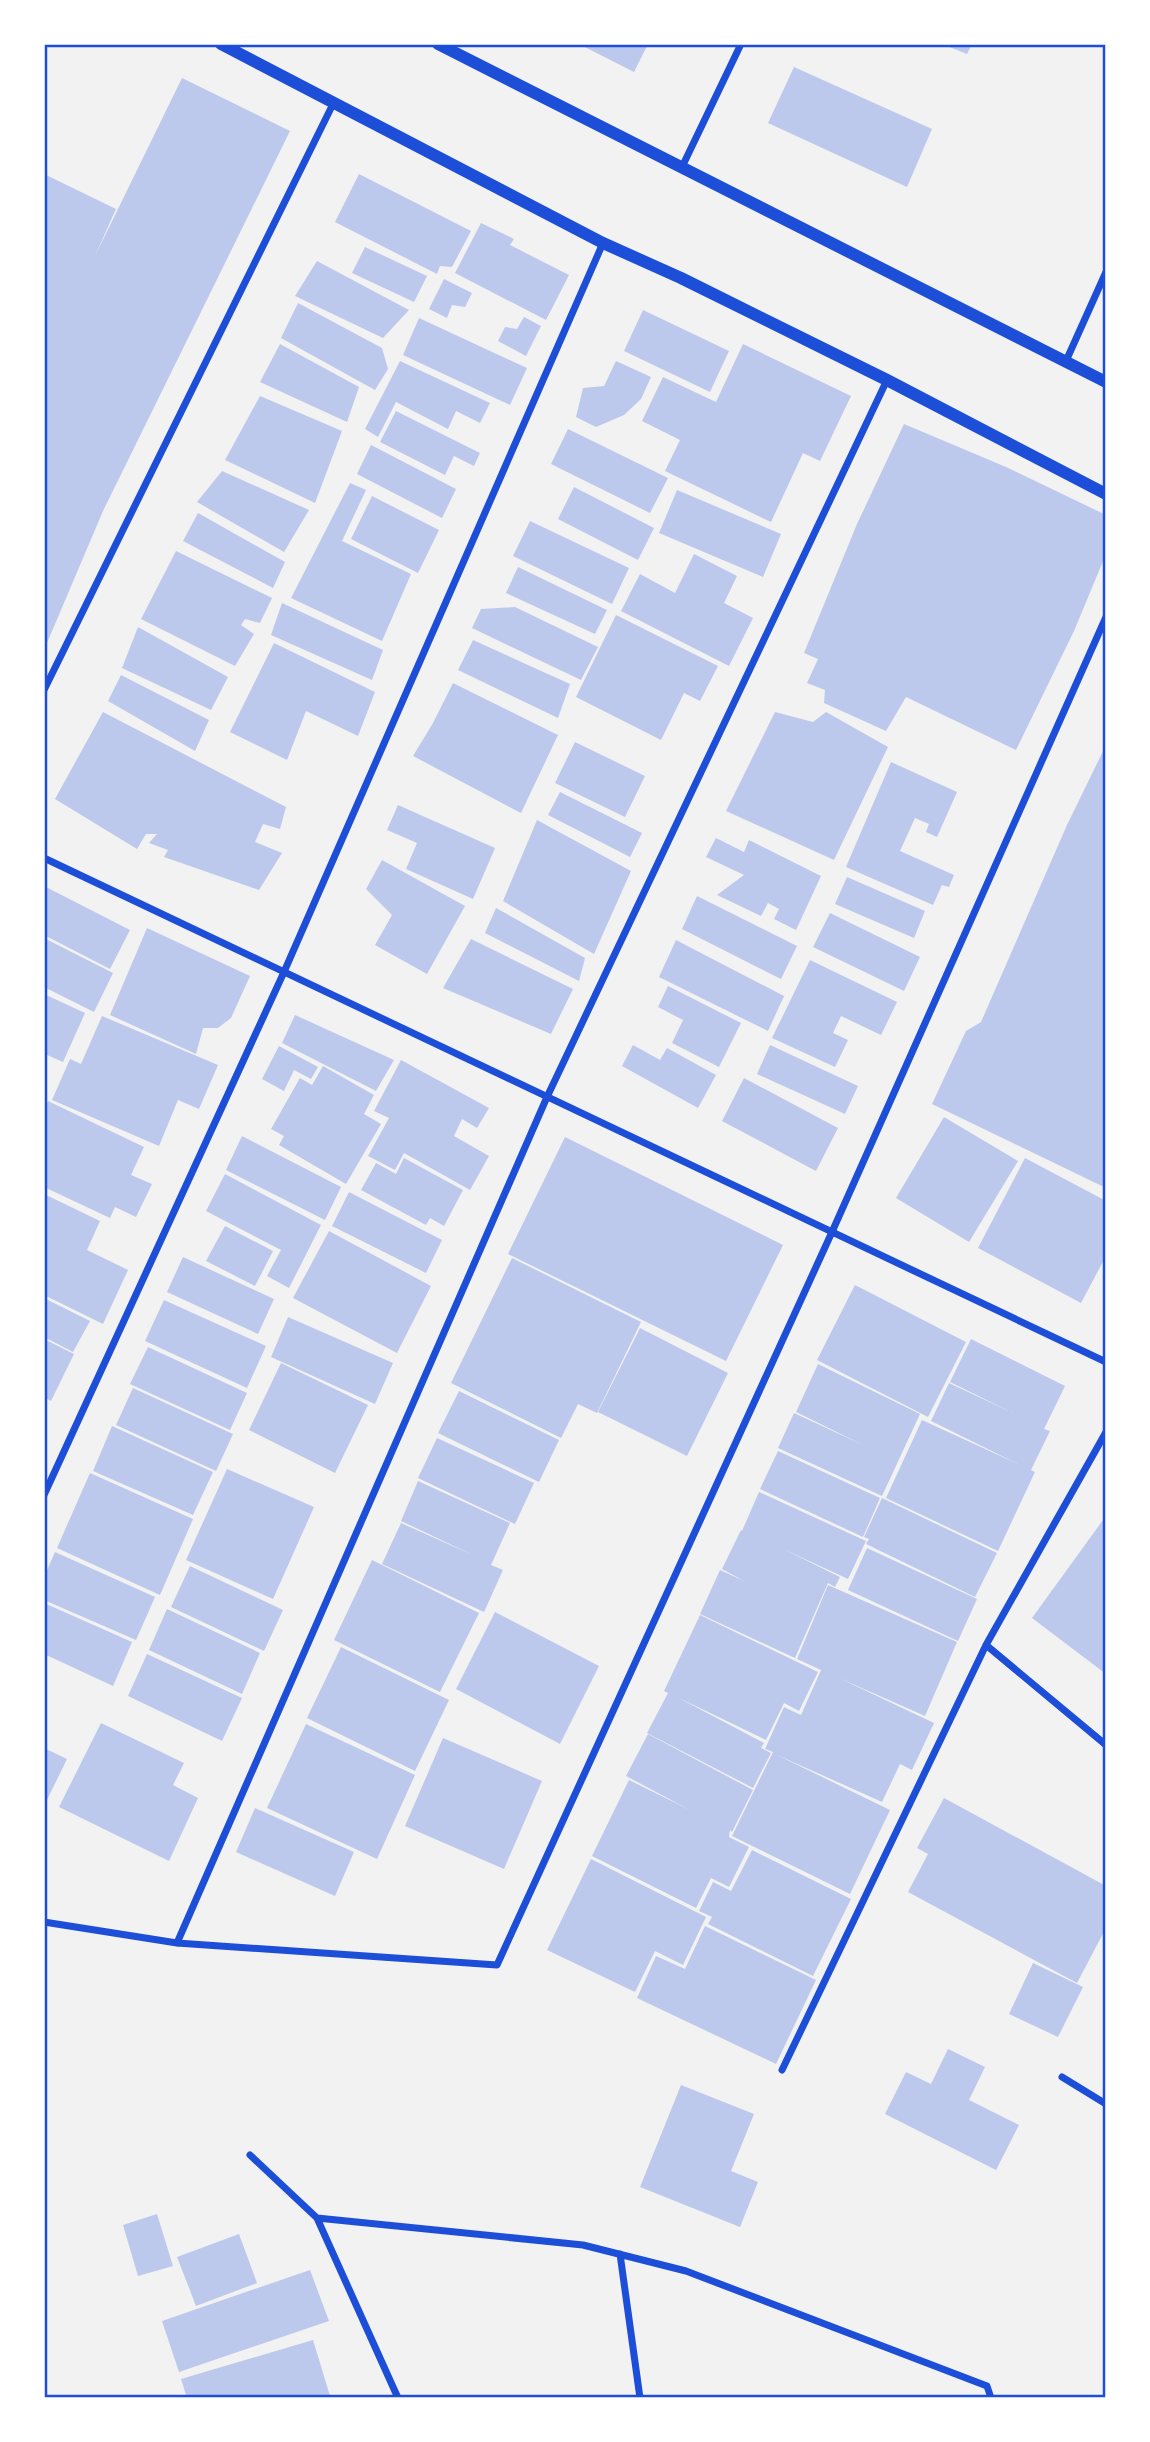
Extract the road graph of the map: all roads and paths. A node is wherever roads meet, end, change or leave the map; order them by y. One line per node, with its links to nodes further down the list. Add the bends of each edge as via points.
1 (221, 44): 4 (street)
2 (438, 44): 5 (street)
3 (741, 44): 5 (street)
4 (333, 104): 6 (street); 13 (street)
5 (682, 167): 8 (street)
6 (603, 243): 9 (street); 15 (street)
7 (1106, 272): 8 (street)
8 (1066, 361): 10 (street)
9 (887, 380): 11 (street); 16 (street)
10 (1106, 382)
11 (1106, 494)
12 (1106, 617): 17 (street)
13 (44, 690)
14 (44, 858): 15 (street)
15 (284, 972): 16 (street); 20 (street)
16 (547, 1097): 17 (street); 24 (street)
17 (832, 1232): 18 (street); 24 (street, via 497,1965)
18 (1106, 1362)
19 (1106, 1432): 21 (street)
20 (44, 1495)
21 (986, 1645): 22 (street); 25 (street)
22 (1106, 1745)
23 (44, 1922): 24 (street)
24 (177, 1942)
25 (782, 2070)
26 (1062, 2077): 27 (street)
27 (1106, 2104)
28 (250, 2155): 29 (street)
29 (317, 2218): 30 (street, via 583,2245); 31 (street)
30 (620, 2254): 32 (street); 33 (street, via 686,2271 987,2386)
31 (398, 2398)
32 (640, 2398)
33 (992, 2398)

